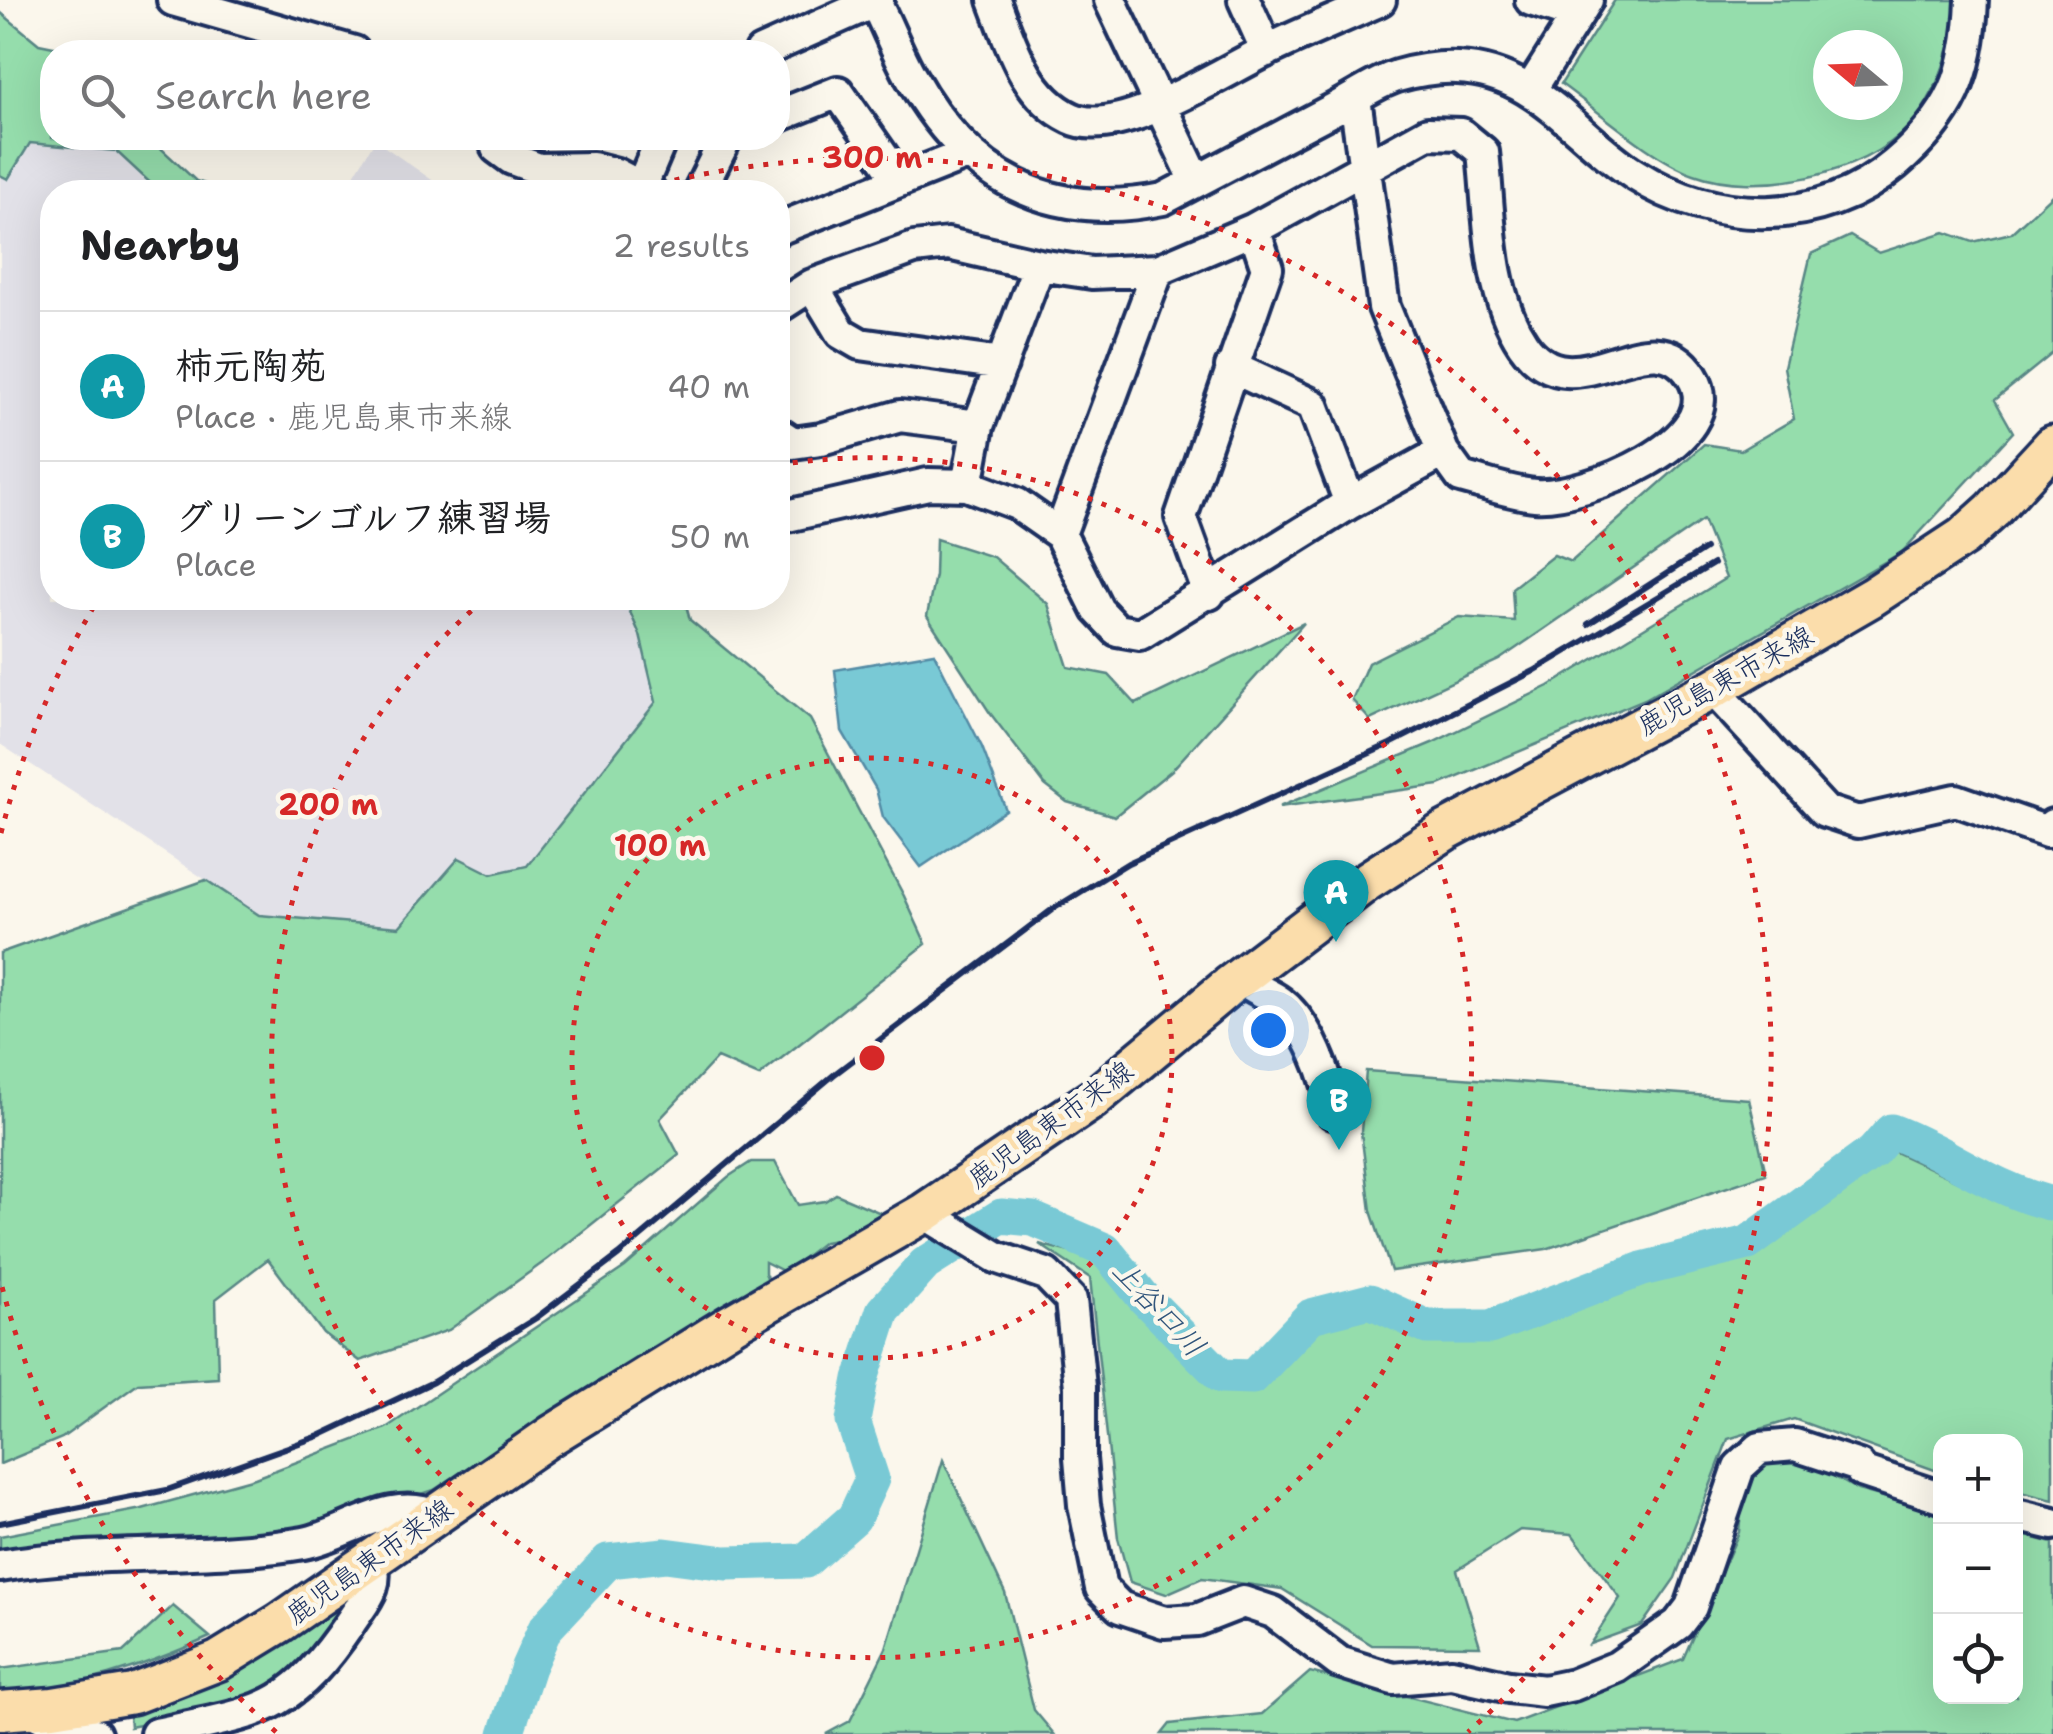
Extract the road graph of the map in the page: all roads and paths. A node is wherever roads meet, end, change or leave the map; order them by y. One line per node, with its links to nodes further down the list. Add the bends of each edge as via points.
1 (172, 0): 10 (street)
2 (876, 0): 11 (street); 20 (street, via 912,80)
3 (994, 0): 15 (street, via 1031,84 1074,120)
4 (1110, 0): 15 (street)
5 (1244, 0): 12 (street)
6 (1380, 0): 12 (street)
7 (1531, 0): 9 (street)
8 (1972, 0): 13 (street, via 1962,75 1939,118 1886,172 1816,208 1737,212 1676,194 1636,175)
9 (1582, 7): 13 (street)
10 (312, 40)
11 (788, 40)
12 (1267, 50): 15 (street)
13 (1530, 89): 14 (street, via 1485,70 1451,68 1396,76)
14 (1355, 98): 21 (street); 26 (street)
15 (1159, 106): 26 (street)
16 (790, 111): 25 (street, via 838,92)
17 (500, 150): 22 (street, via 538,169 593,168)
18 (657, 150): 23 (street)
19 (720, 150): 24 (street)
20 (967, 154): 25 (street); 26 (street, via 1023,188 1085,206 1163,198)
21 (1362, 169): 28 (street); 38 (street, via 1384,307); 38 (street, via 1428,134 1460,134 1482,152 1490,250 1510,318 1535,358 1548,367 1584,372 1658,353 1674,357 1698,390 1699,405 1680,440 1593,487 1536,496 1460,478)
22 (625, 180)
23 (647, 180)
24 (705, 180)
25 (900, 181): 27 (street)
26 (1196, 181)
27 (790, 224)
28 (1254, 228): 30 (street); 34 (street, via 1267,268)
29 (1040, 265): 30 (street, via 1092,273); 31 (street, via 948,244 914,248); 33 (street)
30 (1158, 270): 42 (street)
31 (812, 285): 32 (street); 33 (street, via 841,333 860,344)
32 (790, 299)
33 (1002, 364): 35 (street)
34 (1231, 367): 40 (street, via 1314,405); 43 (street, via 1182,516)
35 (978, 426): 36 (street, via 900,416); 39 (street)
36 (790, 441)
37 (2053, 445): 44 (main road, 鹿児島東市来線, via 1963,536)
38 (1443, 452): 40 (street)
39 (968, 485): 41 (street, via 928,484); 42 (street, via 1016,504)
40 (1350, 503): 43 (street)
41 (790, 515)
42 (1060, 534): 43 (street, via 1098,610 1117,630 1140,634)
43 (1208, 594)
44 (1712, 689): 45 (street, via 1824,811 1858,822 1956,800 2048,832); 46 (main road, 鹿児島東市来線, via 1445,831)
45 (2053, 825)
46 (1240, 977): 47 (street, via 1296,1016 1331,1087); 48 (main road, 鹿児島東市来線, via 1092,1099)
47 (1334, 1113)
48 (924, 1212): 49 (street, via 996,1257 1046,1274 1071,1300 1084,1505 1100,1588 1120,1607 1164,1622 1197,1620 1243,1602 1273,1612 1339,1662 1393,1679 1452,1674 1544,1691 1617,1667 1678,1624 1691,1607 1740,1467 1760,1448 1795,1444); 50 (main road, 鹿児島東市来線, via 552,1435)
49 (1933, 1494)
50 (435, 1516): 53 (main road, 鹿児島東市来線); 54 (street, via 395,1511 306,1542 222,1553)
51 (2023, 1517): 52 (street)
52 (2053, 1524)
53 (371, 1560): 55 (main road, 鹿児島東市来線, via 218,1661 132,1694); 56 (street, via 374,1584 303,1683 269,1706)
54 (0, 1566)
55 (14, 1710): 57 (street)
56 (210, 1728): 58 (street)
57 (96, 1734)
58 (156, 1734)

